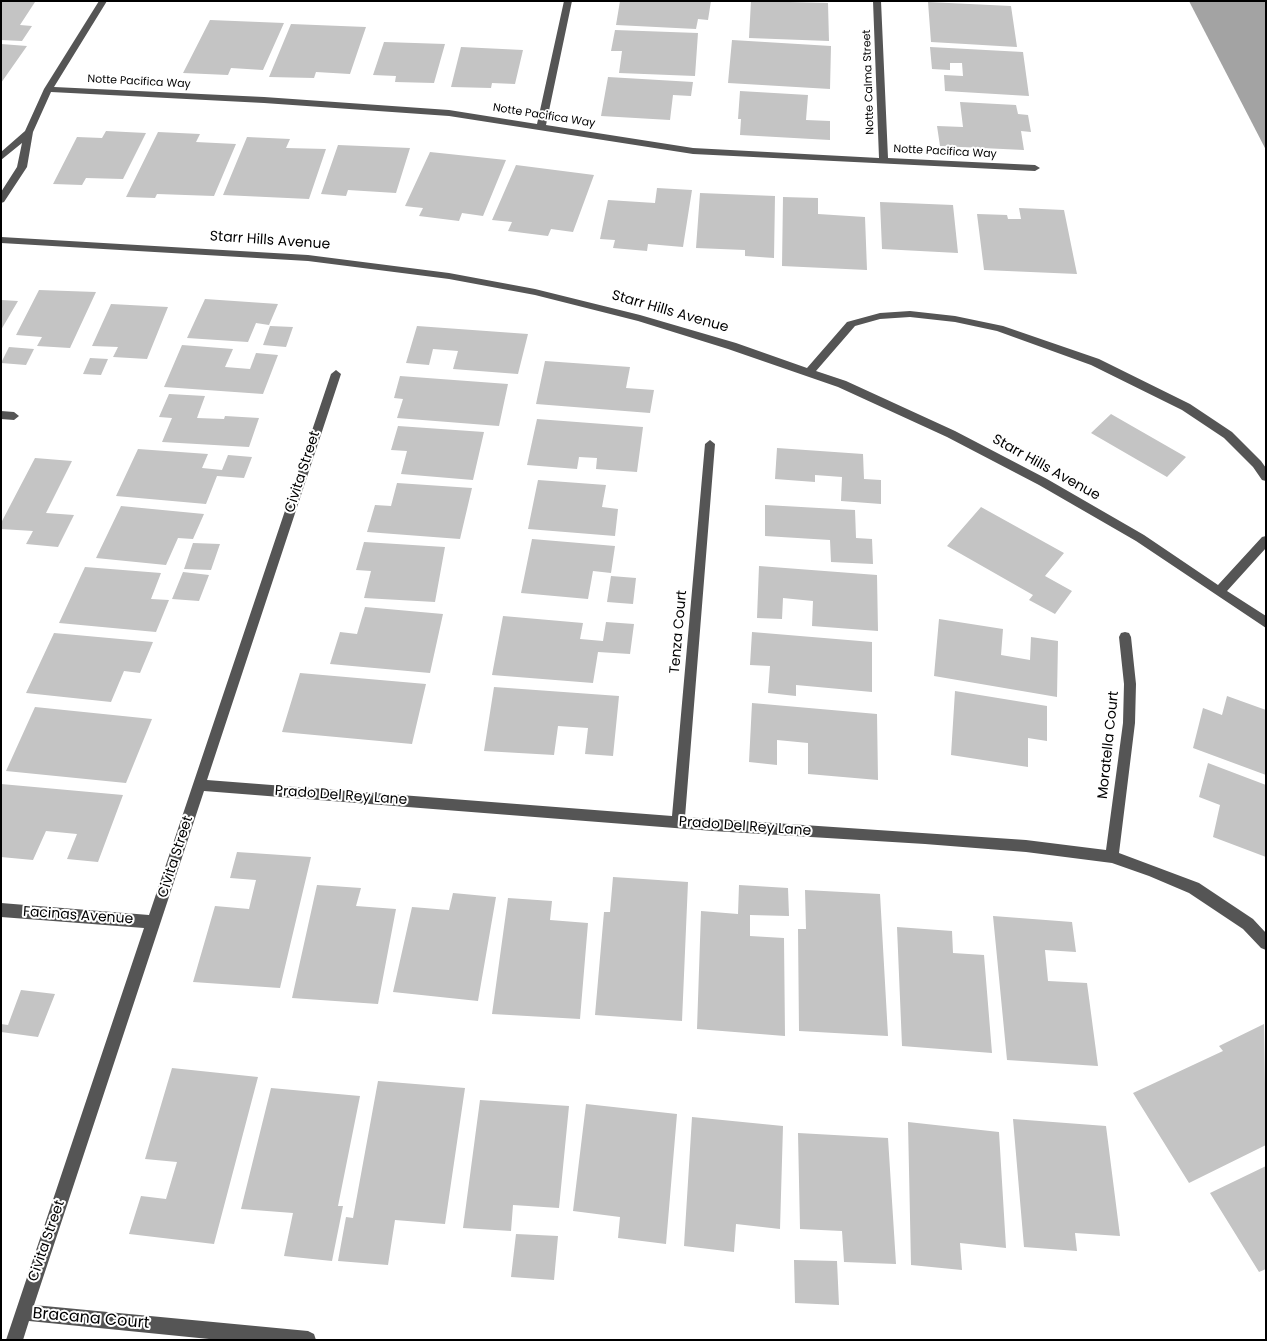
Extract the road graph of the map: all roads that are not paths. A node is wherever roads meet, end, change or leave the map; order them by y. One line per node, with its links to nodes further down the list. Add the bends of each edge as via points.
1 (103, 1): 4 (street)
2 (568, 1): 5 (street)
3 (877, 1): 8 (street, Notte Calma Street)
4 (48, 89): 5 (street, Notte Pacifica Way, via 362,106 449,113); 6 (street)
5 (541, 127): 8 (street, Notte Pacifica Way, via 693,151)
6 (29, 132): 7 (street); 10 (street, via 22,167)
7 (1, 157)
8 (884, 161): 9 (street, Notte Pacifica Way)
9 (1035, 168)
10 (5, 189): 11 (street)
11 (1, 200)
12 (1, 240): 14 (street, Starr Hills Avenue, via 308,258 448,276 535,292 640,318)
13 (336, 374): 23 (street, Civita Street)
14 (809, 374): 18 (street, via 851,324 880,316 910,314 999,328 1095,362 1186,407 1228,435); 20 (street, Starr Hills Avenue, via 842,384 951,434 1043,482 1140,538)
15 (1, 415): 16 (street)
16 (14, 416)
17 (710, 444): 24 (street, Tenza Court)
18 (1266, 477)
19 (1266, 540): 20 (street)
20 (1219, 592): 21 (street, Starr Hills Avenue)
21 (1266, 623)
22 (1125, 637): 25 (street, Moratella Court, via 1130,684 1129,723)
23 (200, 785): 24 (street, Prado Del Rey Lane); 27 (street, Civita Street)
24 (678, 822): 25 (street, Prado Del Rey Lane, via 1034,847)
25 (1112, 857): 28 (street, Prado Del Rey Lane, via 1194,888 1248,924)
26 (1, 910): 27 (street, Facinas Avenue)
27 (154, 922): 29 (street, Civita Street)
28 (1266, 943)
29 (23, 1312): 30 (street, Civita Street); 31 (street, Bracana Court)
30 (14, 1340)
31 (308, 1340)

